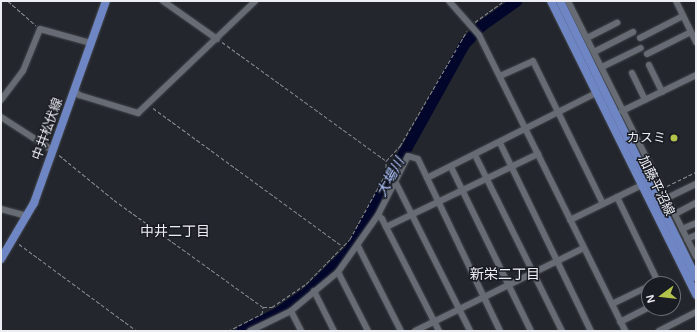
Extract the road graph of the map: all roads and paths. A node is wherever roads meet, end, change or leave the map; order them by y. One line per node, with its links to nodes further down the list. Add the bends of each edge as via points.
1 (8, 1): 14 (path)
2 (106, 1): 21 (main road, 中井松伏線)
3 (163, 1): 17 (street)
4 (255, 1): 17 (street)
5 (449, 1): 13 (street)
6 (504, 1): 13 (path)
7 (551, 1): 32 (main road, 加藤平沼線)
8 (560, 1): 38 (main road, 加藤平沼線)
9 (568, 1): 18 (street)
10 (676, 1): 11 (street)
11 (683, 16): 16 (street); 19 (street)
12 (617, 23): 18 (street)
13 (471, 25): 29 (street, via 479,35); 45 (path, via 400,146)
14 (40, 29): 21 (street); 33 (street, via 23,72)
15 (633, 32): 23 (street)
16 (691, 32): 20 (street); 24 (street)
17 (217, 38): 35 (street); 45 (path)
18 (587, 38): 23 (street)
19 (640, 38)
20 (696, 42)
21 (91, 43): 30 (main road, 中井松伏線)
22 (641, 48): 26 (street)
23 (594, 52): 26 (street)
24 (647, 54)
25 (649, 65): 31 (street)
26 (602, 67): 36 (street)
27 (632, 73): 34 (street)
28 (696, 75): 31 (street)
29 (500, 76): 37 (street, via 533,61); 40 (street)
30 (74, 92): 35 (street, via 138,113); 42 (main road, 中井松伏線)
31 (662, 92): 34 (street)
32 (596, 93): 37 (street); 53 (main road, 加藤平沼線)
33 (1, 100)
34 (645, 100): 36 (street)
35 (149, 102): 75 (path, via 155,111)
36 (624, 110): 38 (street); 54 (street)
37 (558, 112): 40 (street); 60 (street)
38 (616, 114): 67 (main road, 加藤平沼線)
39 (1, 117): 42 (street)
40 (526, 129): 41 (street); 43 (street)
41 (500, 142): 44 (street); 47 (street)
42 (52, 150): 65 (main road, 中井松伏線); 90 (path, via 114,200)
43 (538, 154): 47 (street); 66 (street)
44 (475, 155): 46 (street); 50 (street)
45 (386, 161): 75 (path, via 386,173 350,239)
46 (451, 167): 49 (street); 55 (street)
47 (512, 167): 50 (street); 79 (street)
48 (696, 172): 54 (path)
49 (427, 178): 51 (street, via 418,159 408,156); 58 (street)
50 (488, 180): 55 (street); 81 (street)
51 (395, 181): 62 (street); 64 (street)
52 (696, 184): 57 (street)
53 (642, 185): 56 (street); 87 (main road, 加藤平沼線)
54 (662, 188): 57 (street)
55 (462, 191): 58 (street); 84 (street)
56 (617, 197): 60 (street); 82 (street)
57 (667, 198): 63 (street)
58 (438, 202): 62 (street); 88 (street)
59 (696, 203): 63 (street)
60 (603, 204): 66 (street)
61 (1, 208): 65 (street)
62 (414, 214): 69 (street); 91 (street)
63 (675, 214): 67 (street)
64 (378, 215): 69 (street); 74 (street)
65 (27, 216): 73 (main road, 中井松伏線)
66 (570, 220): 76 (street)
67 (674, 222): 70 (street); 83 (main road, 加藤平沼線)
68 (696, 223): 70 (street)
69 (386, 227): 95 (street)
70 (682, 229): 72 (street)
71 (696, 235): 72 (street)
72 (687, 239): 77 (street)
73 (14, 240): 78 (main road, 中井松伏線); 99 (path)
74 (358, 246): 80 (street); 106 (street)
75 (343, 247): 90 (path, via 306,284 272,307)
76 (584, 248): 79 (street); 89 (street)
77 (696, 256)
78 (1, 259)
79 (558, 261): 81 (street); 113 (street)
80 (338, 272): 86 (street); 105 (street)
81 (533, 273): 84 (street); 112 (street)
82 (654, 276)
83 (696, 277)
84 (508, 285): 88 (street); 111 (street)
85 (641, 290): 89 (street)
86 (314, 291): 92 (street); 104 (street)
87 (696, 296)
88 (484, 297): 91 (street); 110 (street)
89 (612, 304): 96 (street)
90 (263, 307): 100 (path, via 262,314)
91 (459, 308): 95 (street); 109 (street)
92 (291, 311): 97 (street); 103 (street)
93 (641, 312): 96 (street)
94 (696, 312): 98 (street)
95 (434, 322): 107 (street); 108 (street)
96 (620, 322): 114 (street)
97 (265, 324): 101 (street); 102 (street)
98 (661, 330)
99 (136, 331)
100 (228, 331)
101 (250, 331)
102 (268, 331)
103 (301, 331)
104 (334, 331)
105 (368, 331)
106 (401, 331)
107 (415, 331)
108 (439, 331)
109 (470, 331)
110 (500, 331)
111 (531, 331)
112 (562, 331)
113 (591, 331)
114 (625, 331)

